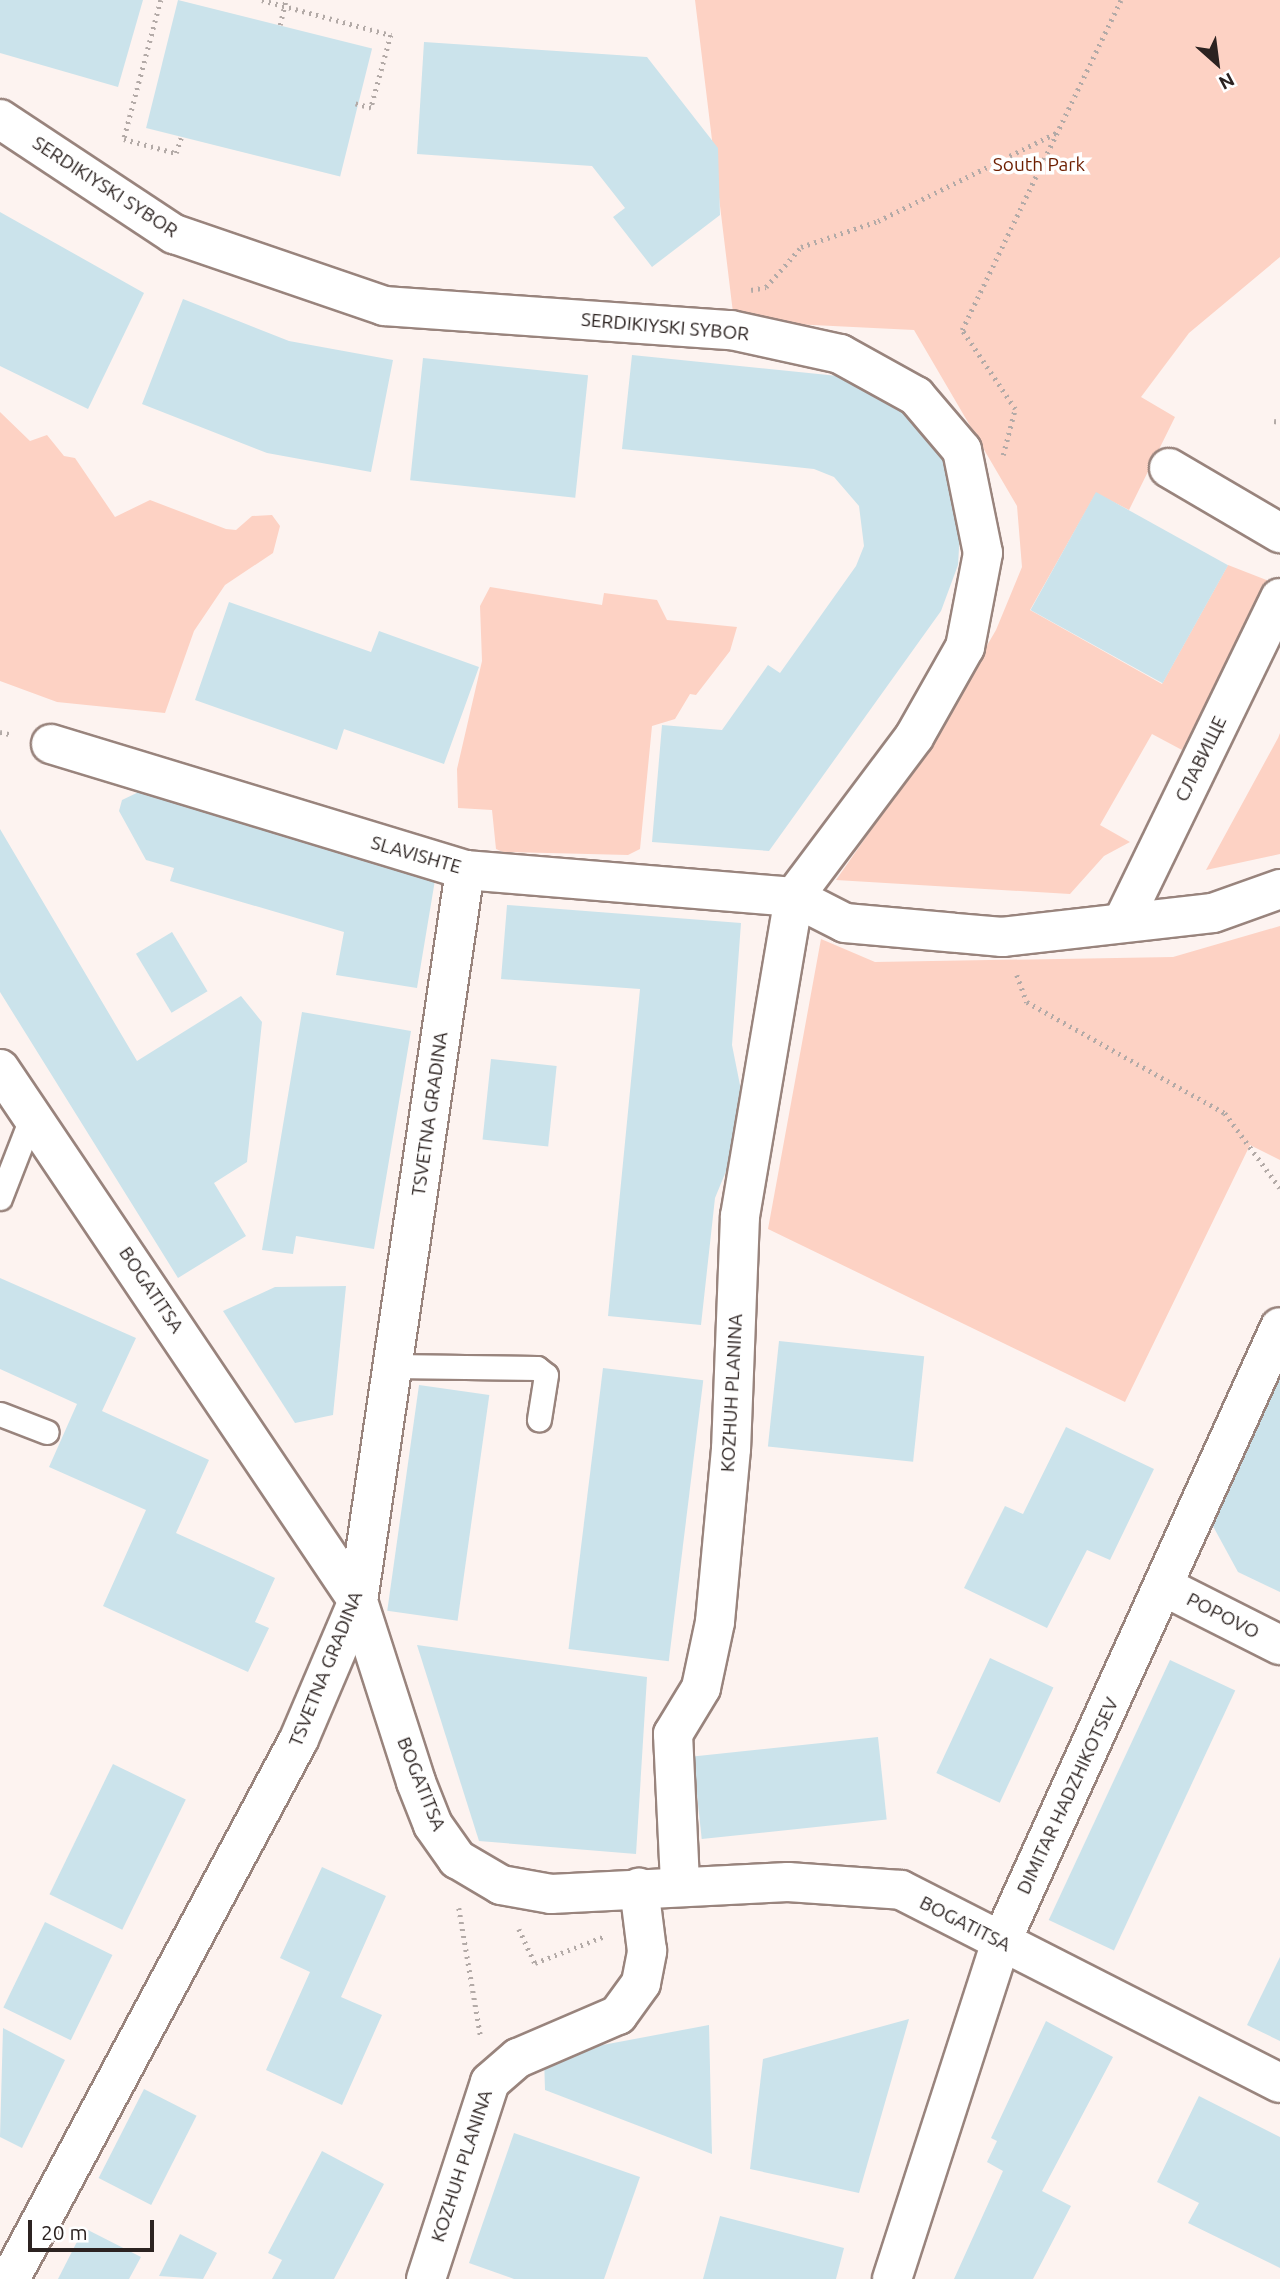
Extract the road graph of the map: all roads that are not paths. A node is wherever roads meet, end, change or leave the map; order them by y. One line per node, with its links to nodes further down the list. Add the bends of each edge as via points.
1 (0, 119): 8 (street, SERDIKIYSKI SYBOR, via 174,234 384,306 731,330 840,354 916,397 962,450 983,552 965,647 914,737)
2 (1169, 468): 3 (street)
3 (1280, 533)
4 (1280, 598): 9 (street, СЛАВИЩЕ)
5 (51, 744): 6 (street, SLAVISHTE)
6 (465, 870): 8 (street, SLAVISHTE); 14 (street, TSVETNA GRADINA)
7 (1280, 889): 9 (street, via 1213,913)
8 (794, 897): 9 (street, via 845,923 1002,937); 21 (street, KOZHUH PLANINA, via 740,1216 731,1449 715,1622 701,1688 673,1734)
9 (1123, 921)
10 (0, 1069): 11 (street, BOGATITSA)
11 (32, 1116): 12 (lane); 19 (street, BOGATITSA)
12 (0, 1198)
13 (1280, 1327): 18 (street, DIMITAR HADZHIKOTSEV)
14 (393, 1366): 16 (lane, via 537,1368 546,1375); 19 (street, TSVETNA GRADINA)
15 (0, 1413): 17 (lane)
16 (539, 1419)
17 (47, 1432)
18 (1165, 1587): 20 (street, POPOVO); 23 (street, DIMITAR HADZHIKOTSEV)
19 (358, 1601): 22 (street, BOGATITSA, via 416,1782 433,1825 457,1859 501,1885 551,1894); 25 (street, TSVETNA GRADINA, via 299,1739)
20 (1280, 1645)
21 (680, 1884): 22 (street, BOGATITSA); 23 (street, BOGATITSA, via 788,1882 901,1891)
22 (639, 1888): 26 (street, KOZHUH PLANINA, via 647,1951 641,1983 618,2015 519,2058 491,2082)
23 (1001, 1942): 24 (street, BOGATITSA); 27 (street, DIMITAR HADZHIKOTSEV)
24 (1280, 2083)
25 (10, 2279)
26 (426, 2279)
27 (892, 2279)

